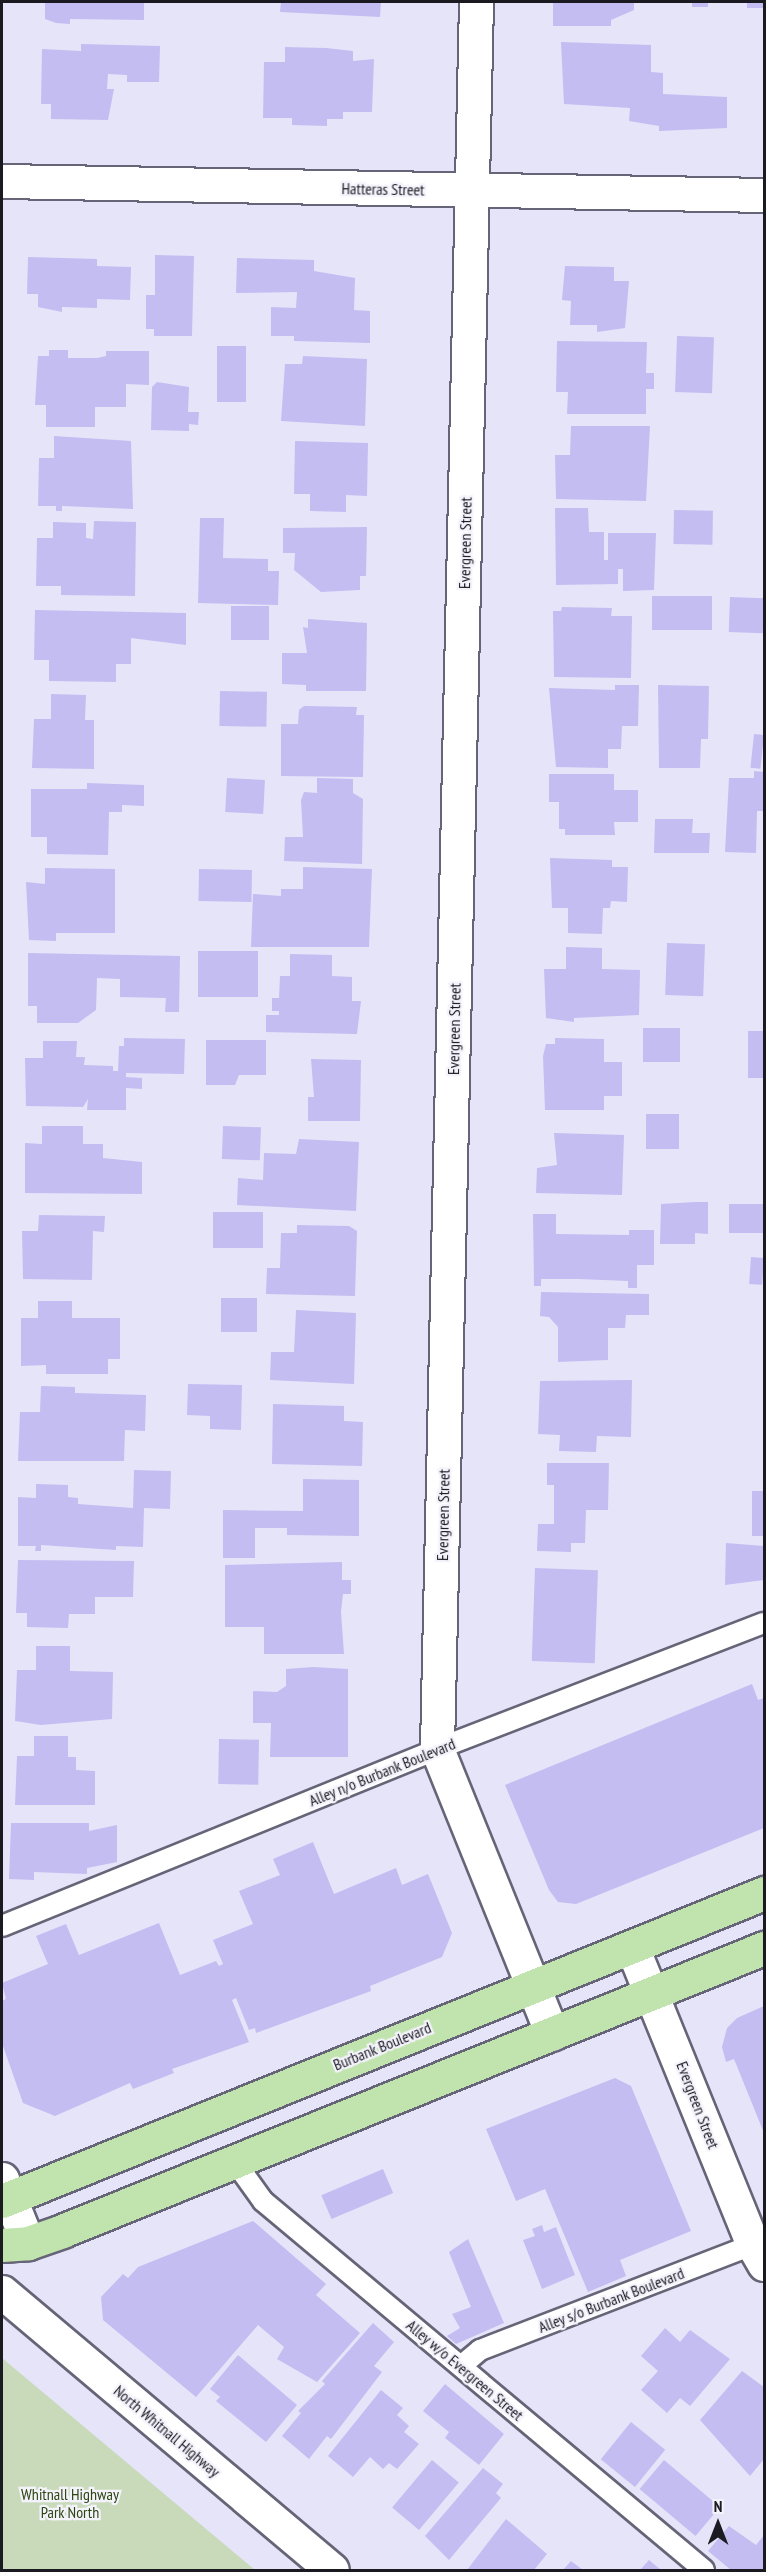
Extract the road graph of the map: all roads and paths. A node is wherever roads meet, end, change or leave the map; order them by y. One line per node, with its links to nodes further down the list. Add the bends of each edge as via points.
1 (476, 2): 3 (street, Evergreen Street)
2 (2, 181): 3 (street, Hatteras Street)
3 (474, 191): 4 (street, Hatteras Street); 6 (street, Evergreen Street)
4 (765, 195)
5 (765, 1623): 6 (lane, Alley n/o Burbank Boulevard)
6 (437, 1749): 8 (lane, Alley n/o Burbank Boulevard); 11 (street, Evergreen Street)
7 (765, 1893): 9 (main road, Burbank Boulevard)
8 (2, 1926)
9 (632, 1947): 11 (main road, Burbank Boulevard); 12 (street, Evergreen Street)
10 (765, 1948): 12 (main road)
11 (532, 1986): 13 (street, Evergreen Street); 15 (main road, Burbank Boulevard)
12 (652, 1994): 13 (main road); 17 (street, Evergreen Street)
13 (552, 2034): 14 (main road)
14 (235, 2162): 16 (main road); 19 (lane, Alley w/o Evergreen Street, via 262,2201)
15 (4, 2192): 16 (street)
16 (15, 2244)
17 (761, 2250): 19 (lane, Alley s/o Burbank Boulevard, via 480,2350)
18 (2, 2292): 20 (street, North Whitnall Highway)
19 (461, 2366): 21 (lane, Alley w/o Evergreen Street)
20 (332, 2571)
21 (704, 2571)

